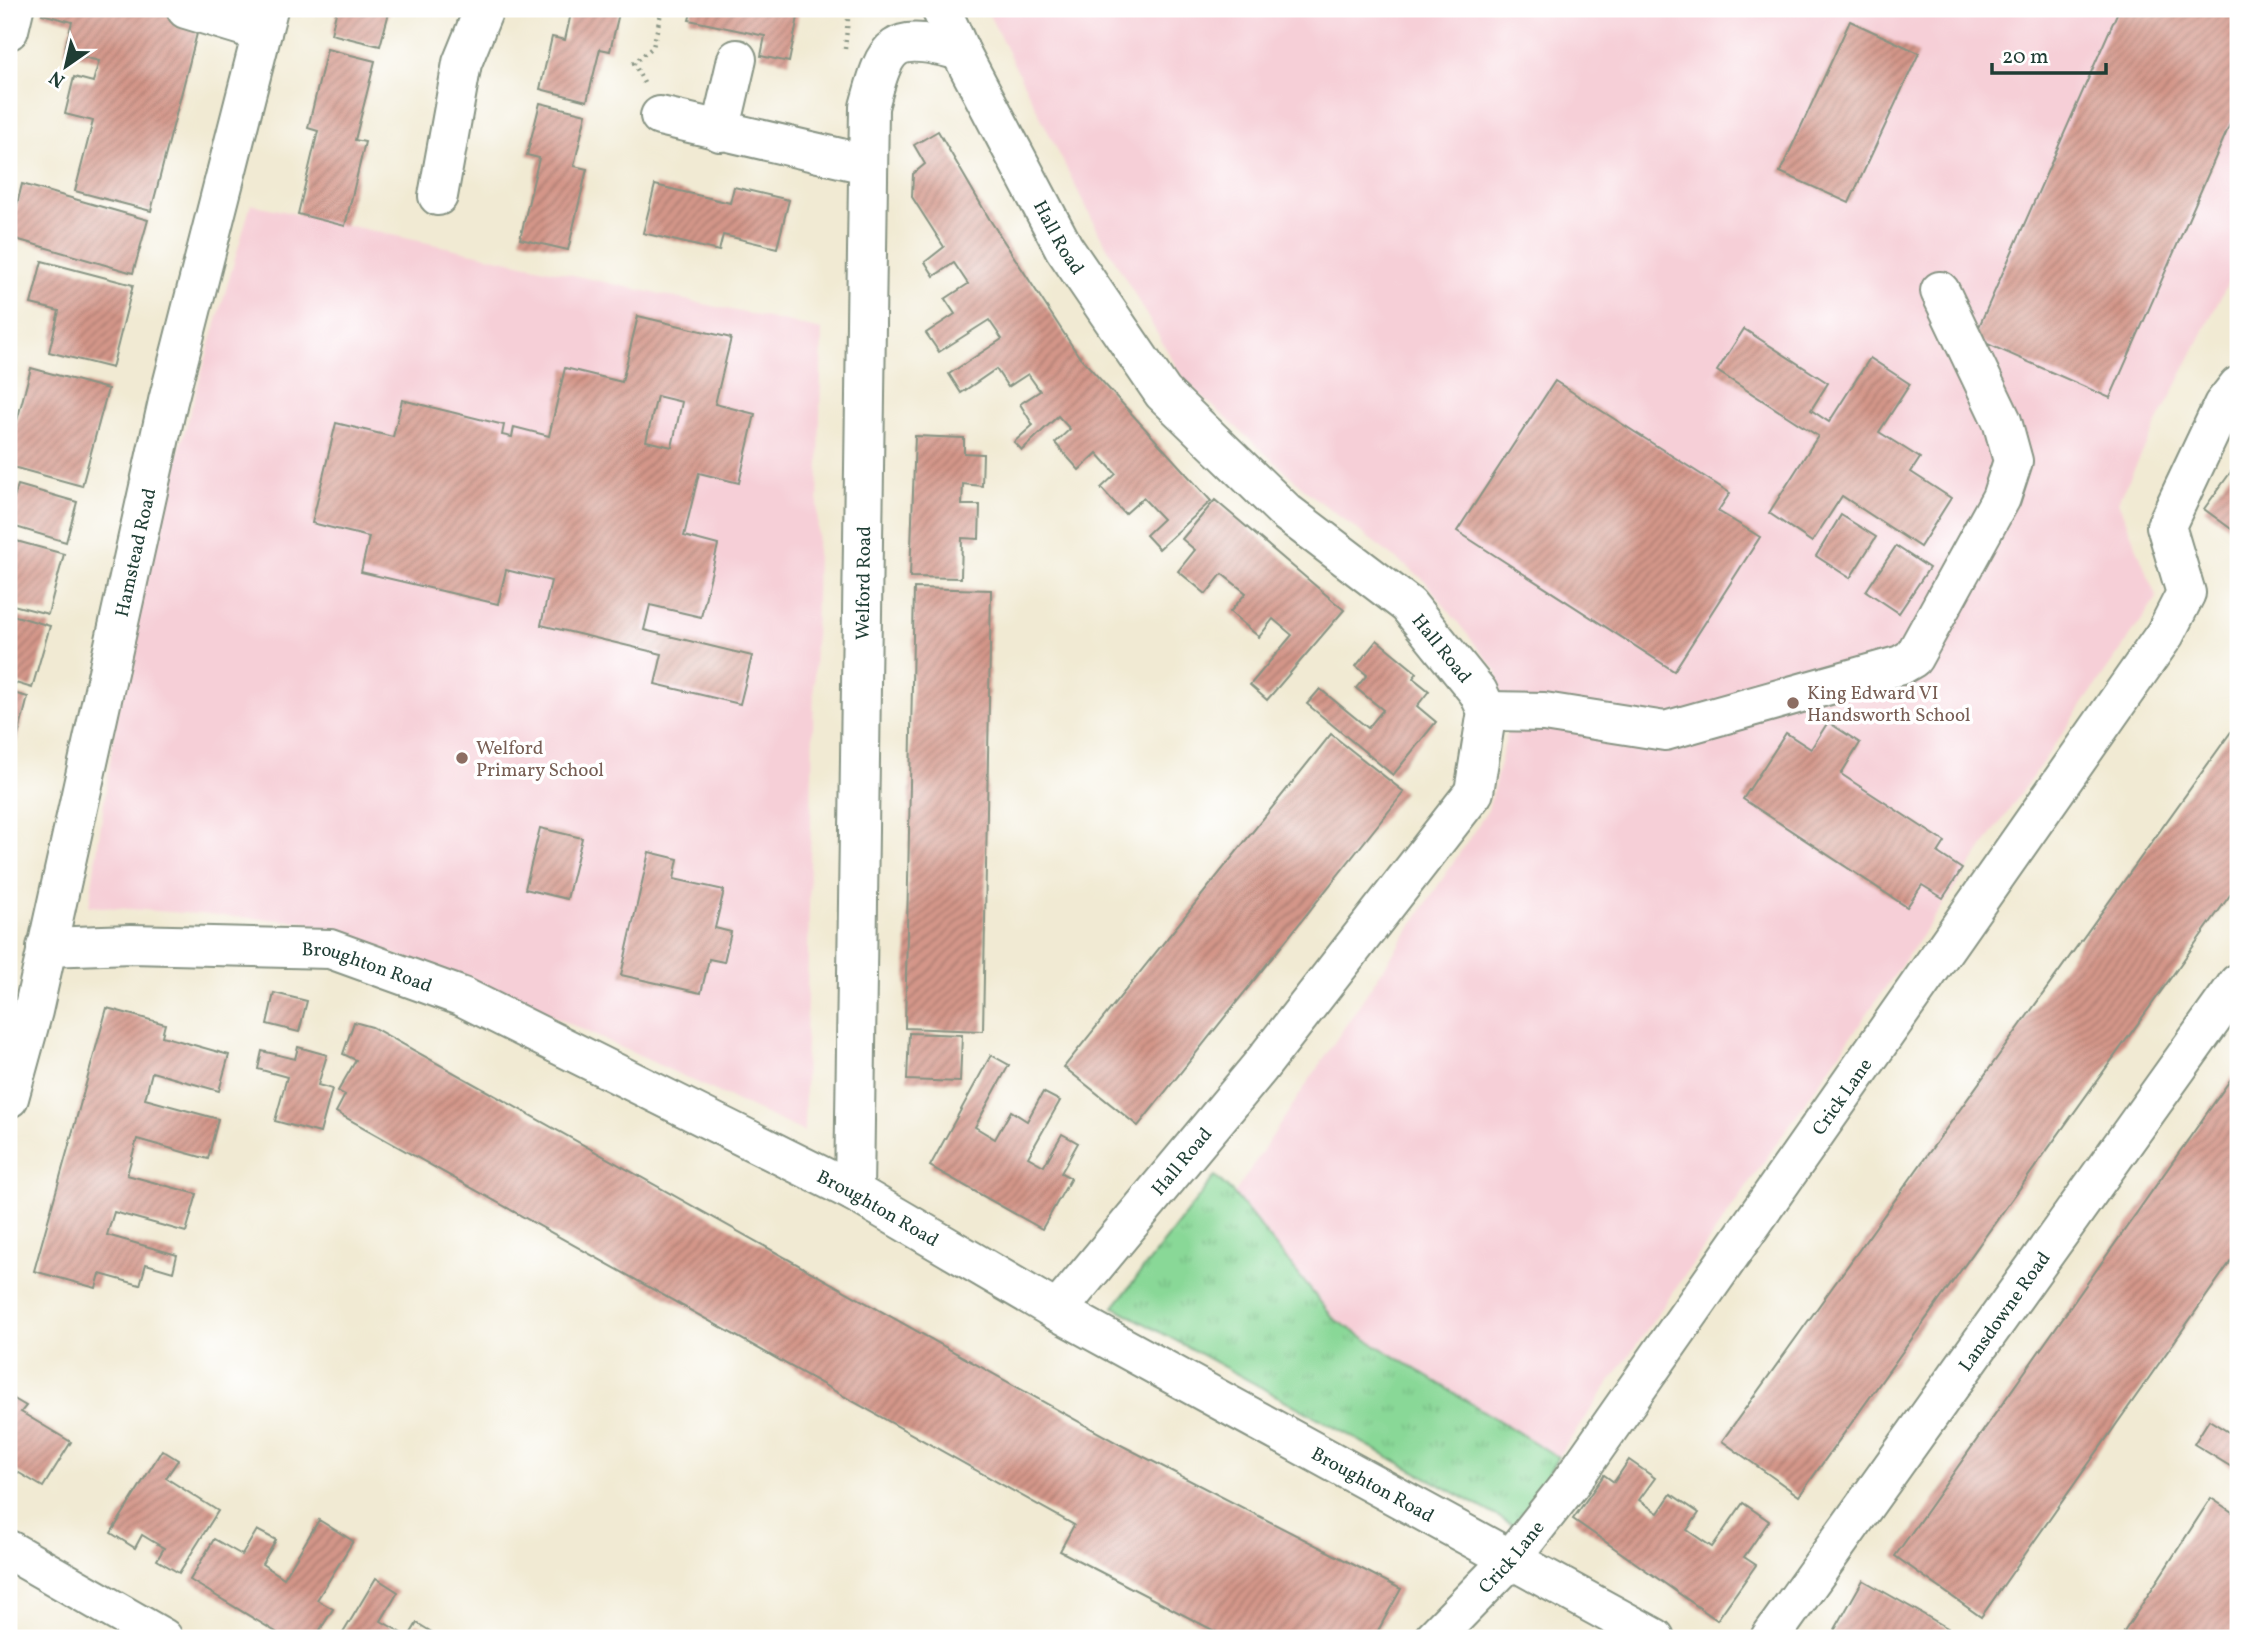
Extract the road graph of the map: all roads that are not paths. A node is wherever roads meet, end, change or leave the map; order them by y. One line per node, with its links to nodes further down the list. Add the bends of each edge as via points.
1 (14, 9): 6 (street)
2 (186, 9): 5 (street)
3 (484, 9): 12 (street, via 462,63)
4 (941, 9): 7 (street, Hall Road)
5 (265, 20): 16 (street, Hamstead Road, via 168,401)
6 (9, 30)
7 (960, 51): 11 (street, Welford Road, via 923,41 898,44 881,61 869,107); 15 (street, Hall Road, via 1064,248 1163,393 1286,512 1408,605 1478,692)
8 (737, 59): 10 (street)
9 (660, 116): 10 (street)
10 (720, 132): 11 (street)
11 (866, 164): 19 (street, Welford Road)
12 (438, 196)
13 (1940, 291): 15 (street, via 2002,421 2013,461 2001,498 1913,658 1665,732 1544,712)
14 (2238, 386): 22 (street, Crick Lane, via 2223,405 2166,526 2186,593 2165,634 1577,1473)
15 (1487, 711): 20 (street, Hall Road, via 1474,792 1259,1068)
16 (47, 947): 18 (street, Hamstead Road); 19 (street, Broughton Road, via 131,944 330,949 463,997)
17 (2238, 983): 26 (street, Lansdowne Road)
18 (9, 1098)
19 (854, 1192): 20 (street, Broughton Road)
20 (1057, 1311): 22 (street, Broughton Road)
21 (9, 1550): 23 (street)
22 (1509, 1561): 24 (street, Crick Lane); 25 (street, Broughton Road)
23 (163, 1638)
24 (1434, 1638)
25 (1655, 1638)
26 (1770, 1638)

